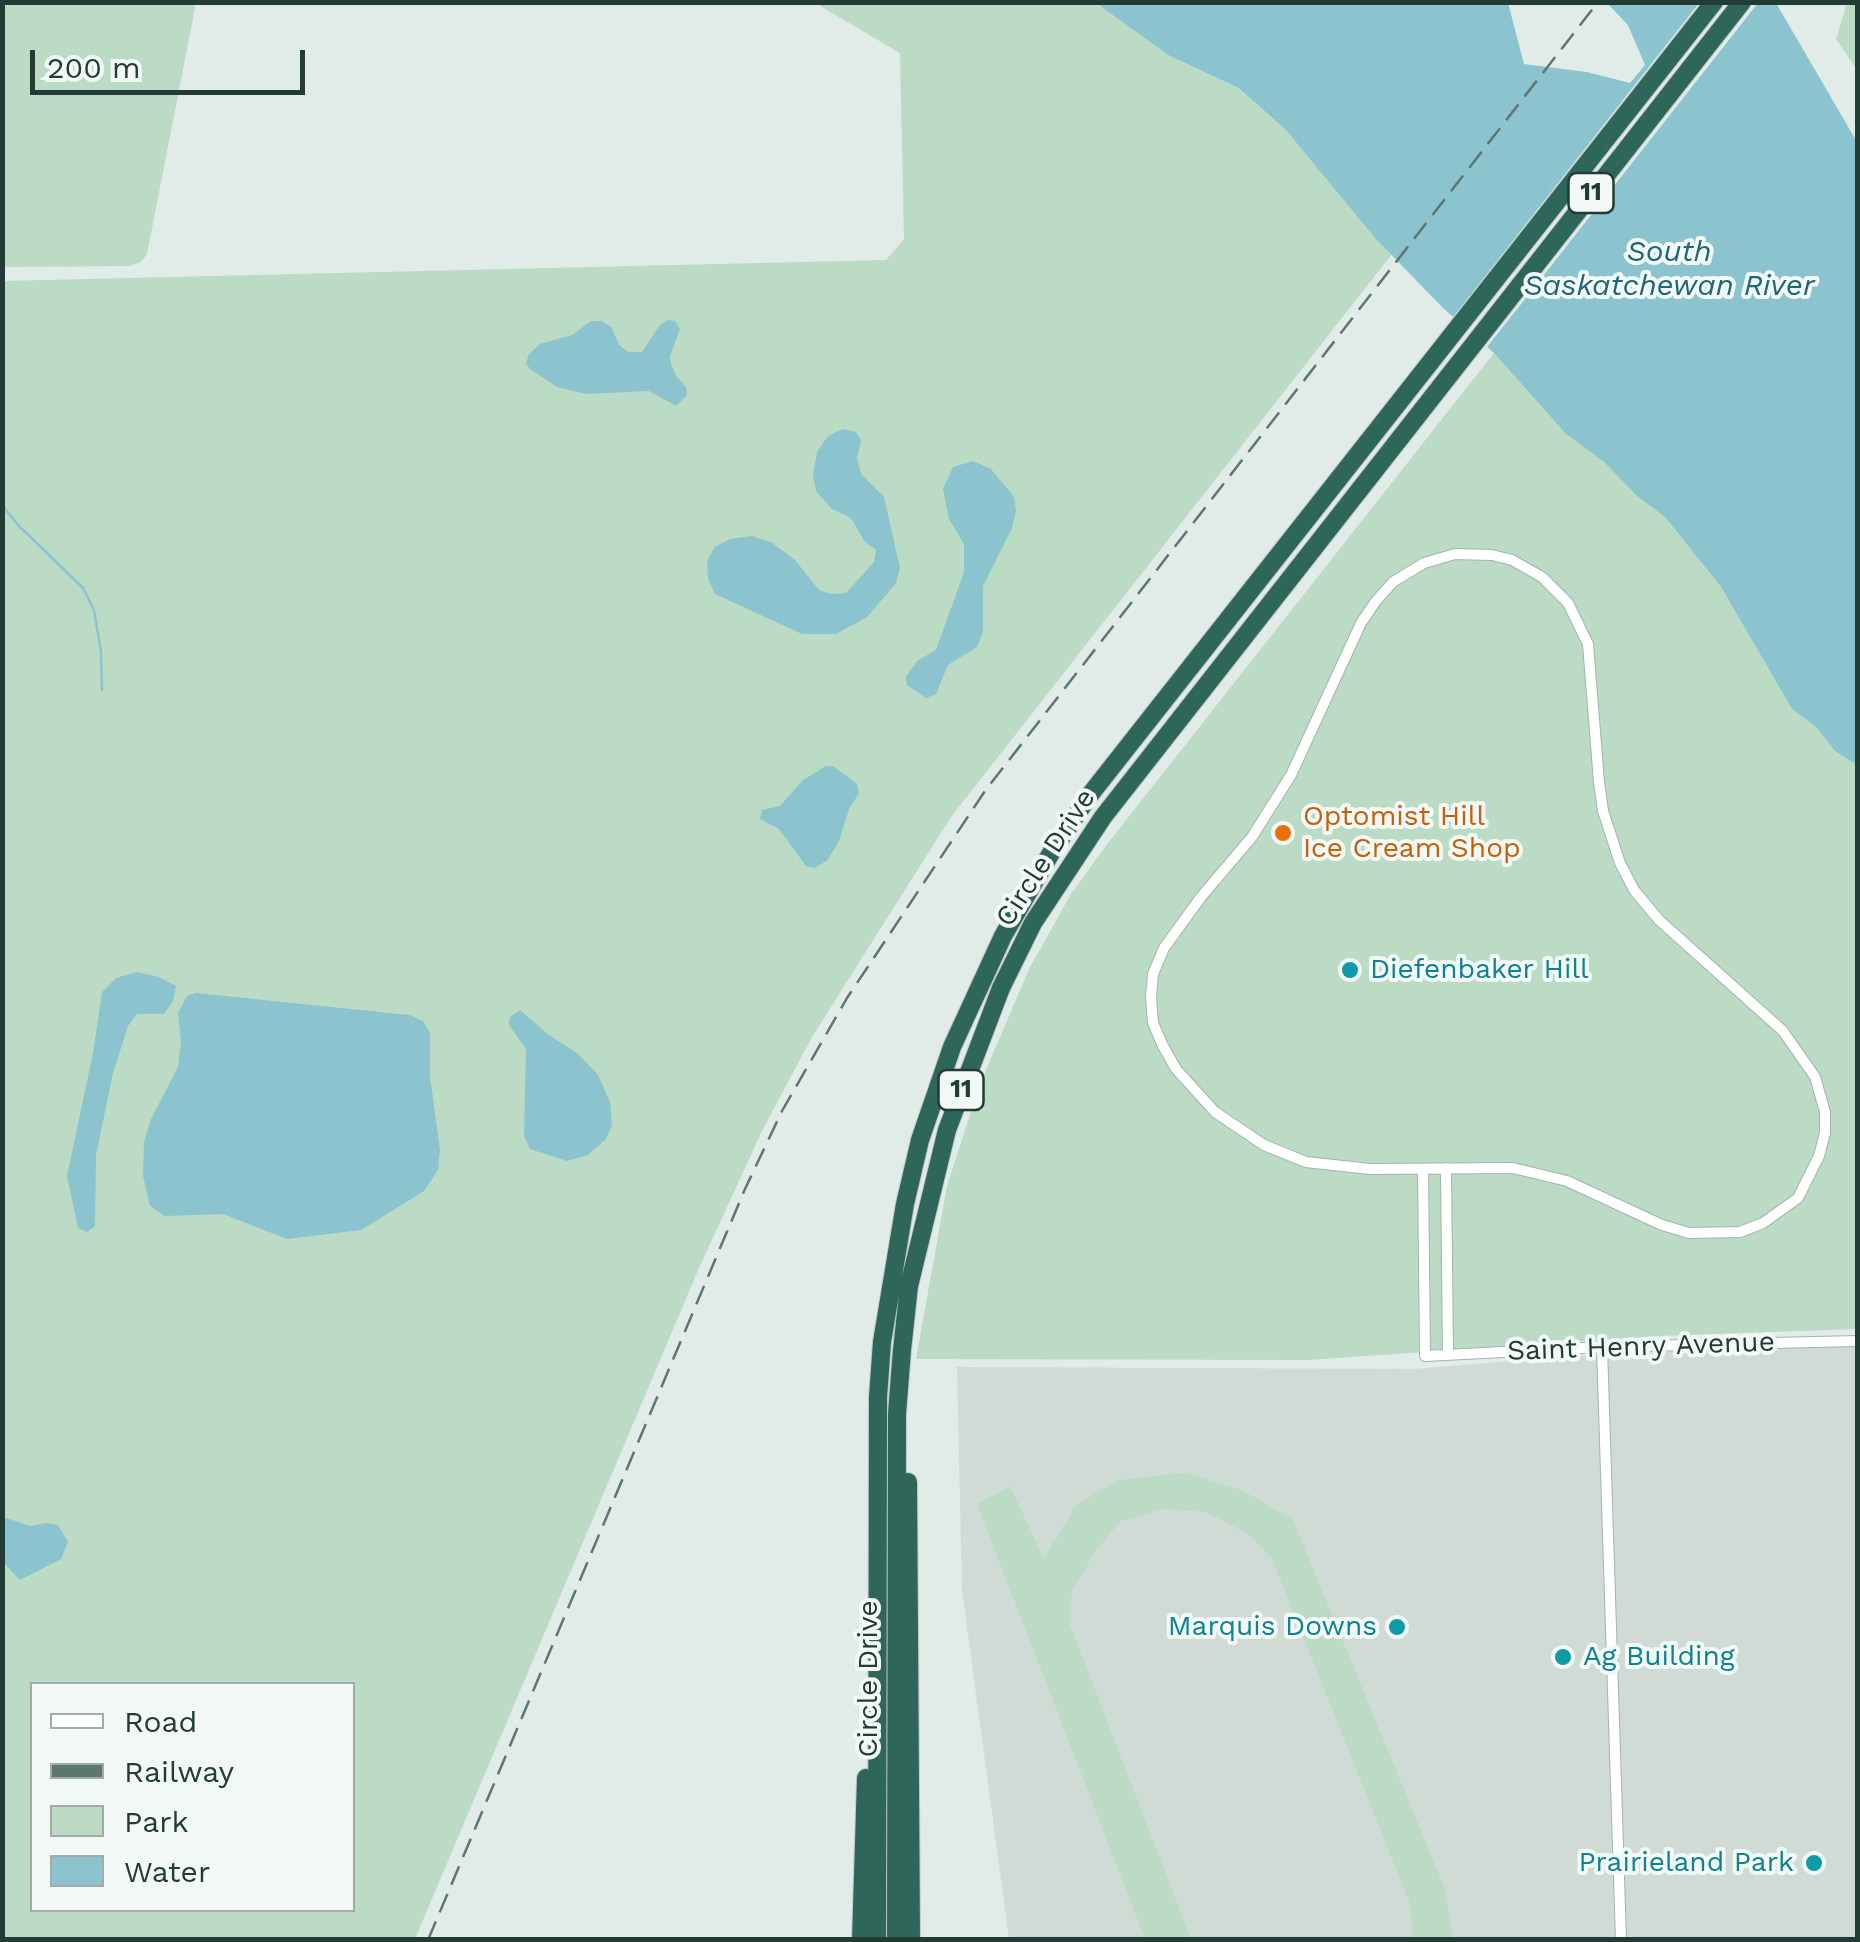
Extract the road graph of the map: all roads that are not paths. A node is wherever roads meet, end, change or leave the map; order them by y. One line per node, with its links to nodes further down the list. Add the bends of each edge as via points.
1 (1714, 2): 9 (highway, Circle Drive / 11, via 1089,796 1024,897 952,1047 909,1188 891,1274 878,1397)
2 (1742, 2): 5 (highway, Circle Drive / 11, via 1102,817 1033,923 1001,988 947,1130)
3 (1446, 1168): 4 (street); 4 (street, via 1545,1173 1662,1224 1714,1235 1763,1223 1798,1198 1825,1132 1822,1094 1799,1050 1634,890 1603,811 1585,634 1556,588 1527,567 1492,555 1438,557 1393,582 1376,601 1291,775 1252,837 1164,948 1153,974 1153,1023 1176,1069 1238,1130 1306,1162); 8 (street)
4 (1423, 1169): 8 (street, Saint Henry Avenue, via 1425,1356)
5 (917, 1252): 10 (highway, via 907,1426); 13 (highway, Circle Drive / 11, via 897,1414)
6 (1858, 1341): 7 (street, Saint Henry Avenue)
7 (1602, 1347): 8 (street, Saint Henry Avenue); 16 (street)
8 (1448, 1355)
9 (877, 1564): 11 (highway); 12 (highway, Circle Drive / 11)
10 (911, 1749): 14 (highway); 15 (highway)
11 (861, 1940)
12 (877, 1940)
13 (896, 1940)
14 (911, 1940)
15 (921, 1940)
16 (1621, 1940)

